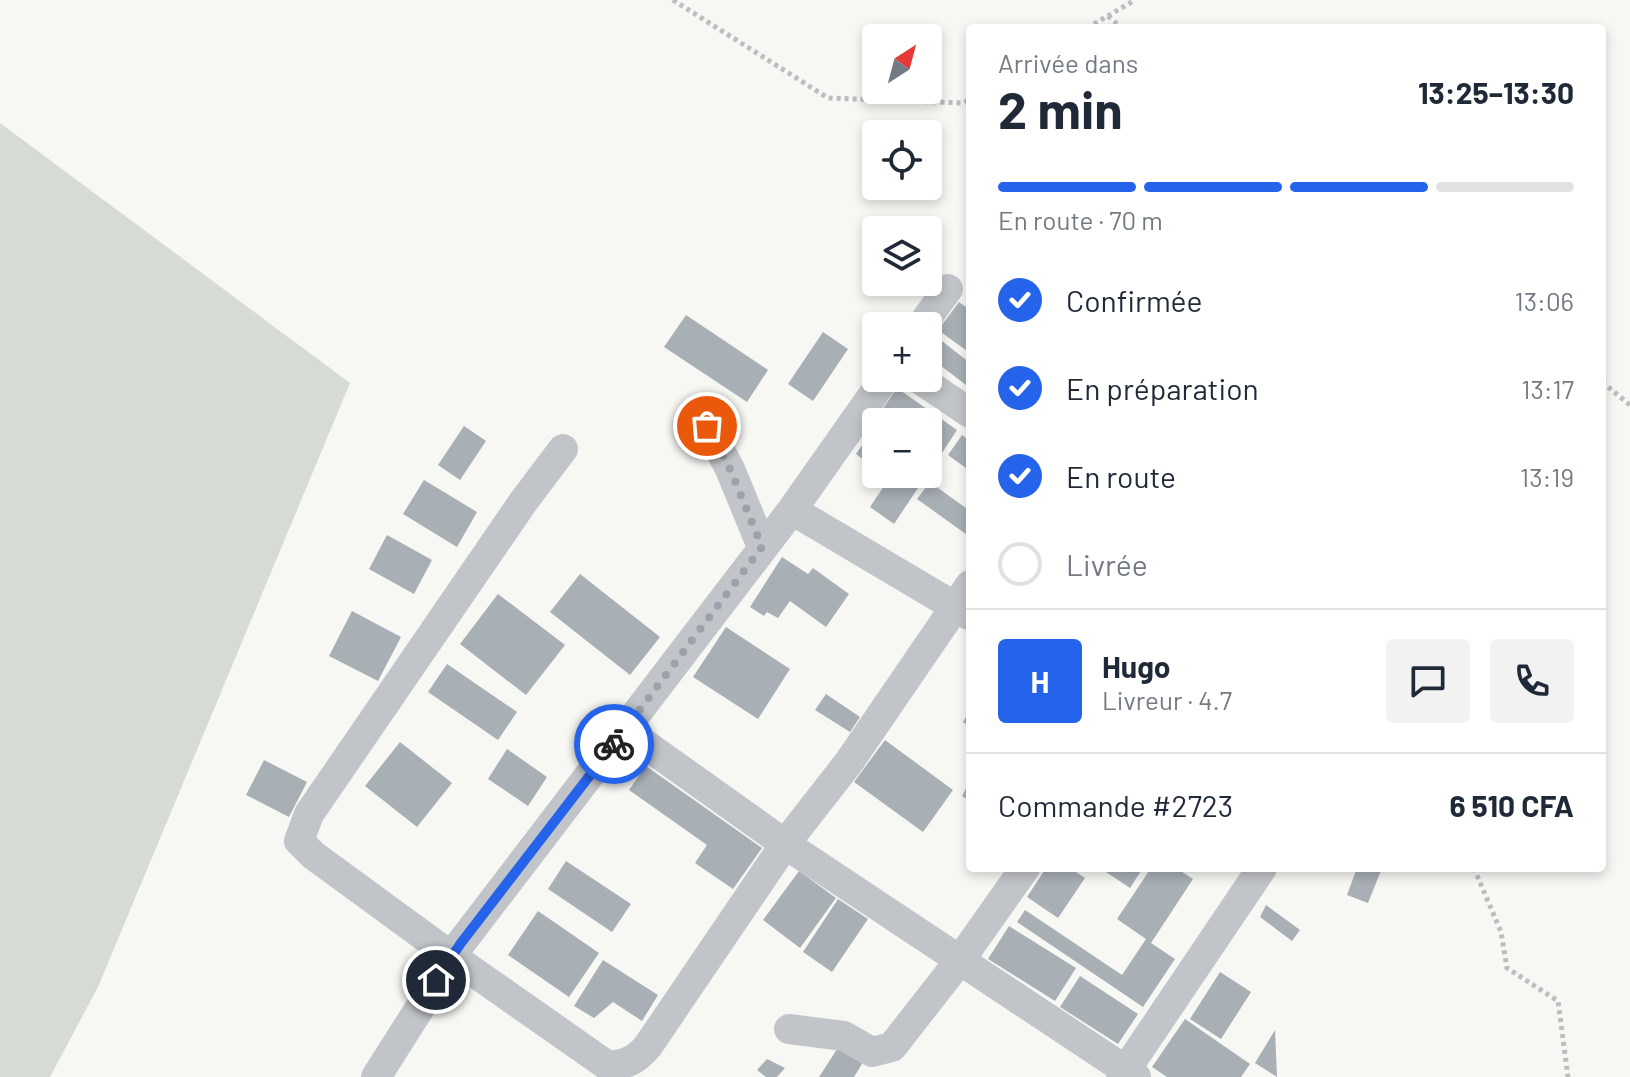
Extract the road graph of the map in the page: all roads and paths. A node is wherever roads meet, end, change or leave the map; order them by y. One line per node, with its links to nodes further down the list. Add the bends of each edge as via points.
1 (673, 0): 6 (path, via 828,98)
2 (1135, 0): 3 (path)
3 (1108, 16): 4 (path); 5 (path)
4 (1094, 24)
5 (1117, 24)
6 (966, 101)
7 (948, 289): 8 (street)
8 (931, 312)
9 (1606, 385): 12 (path)
10 (875, 392): 16 (street)
11 (939, 392): 13 (street)
12 (1630, 405)
13 (966, 410)
14 (707, 426): 17 (street)
15 (563, 449): 24 (street, via 309,814 299,841)
16 (792, 510): 17 (street); 18 (street)
17 (762, 547): 19 (street)
18 (965, 602): 20 (street)
19 (625, 730): 20 (street); 24 (street)
20 (785, 844): 24 (street, via 648,1046 624,1065 608,1066); 25 (street)
21 (1022, 872): 25 (street)
22 (1259, 872): 27 (street)
23 (1476, 872): 29 (path, via 1501,932 1507,968 1558,1001)
24 (451, 956): 28 (street)
25 (960, 960): 26 (street, via 892,1047 872,1052 844,1036); 27 (street)
26 (789, 1029)
27 (1127, 1075)
28 (376, 1077)
29 (1568, 1077)

